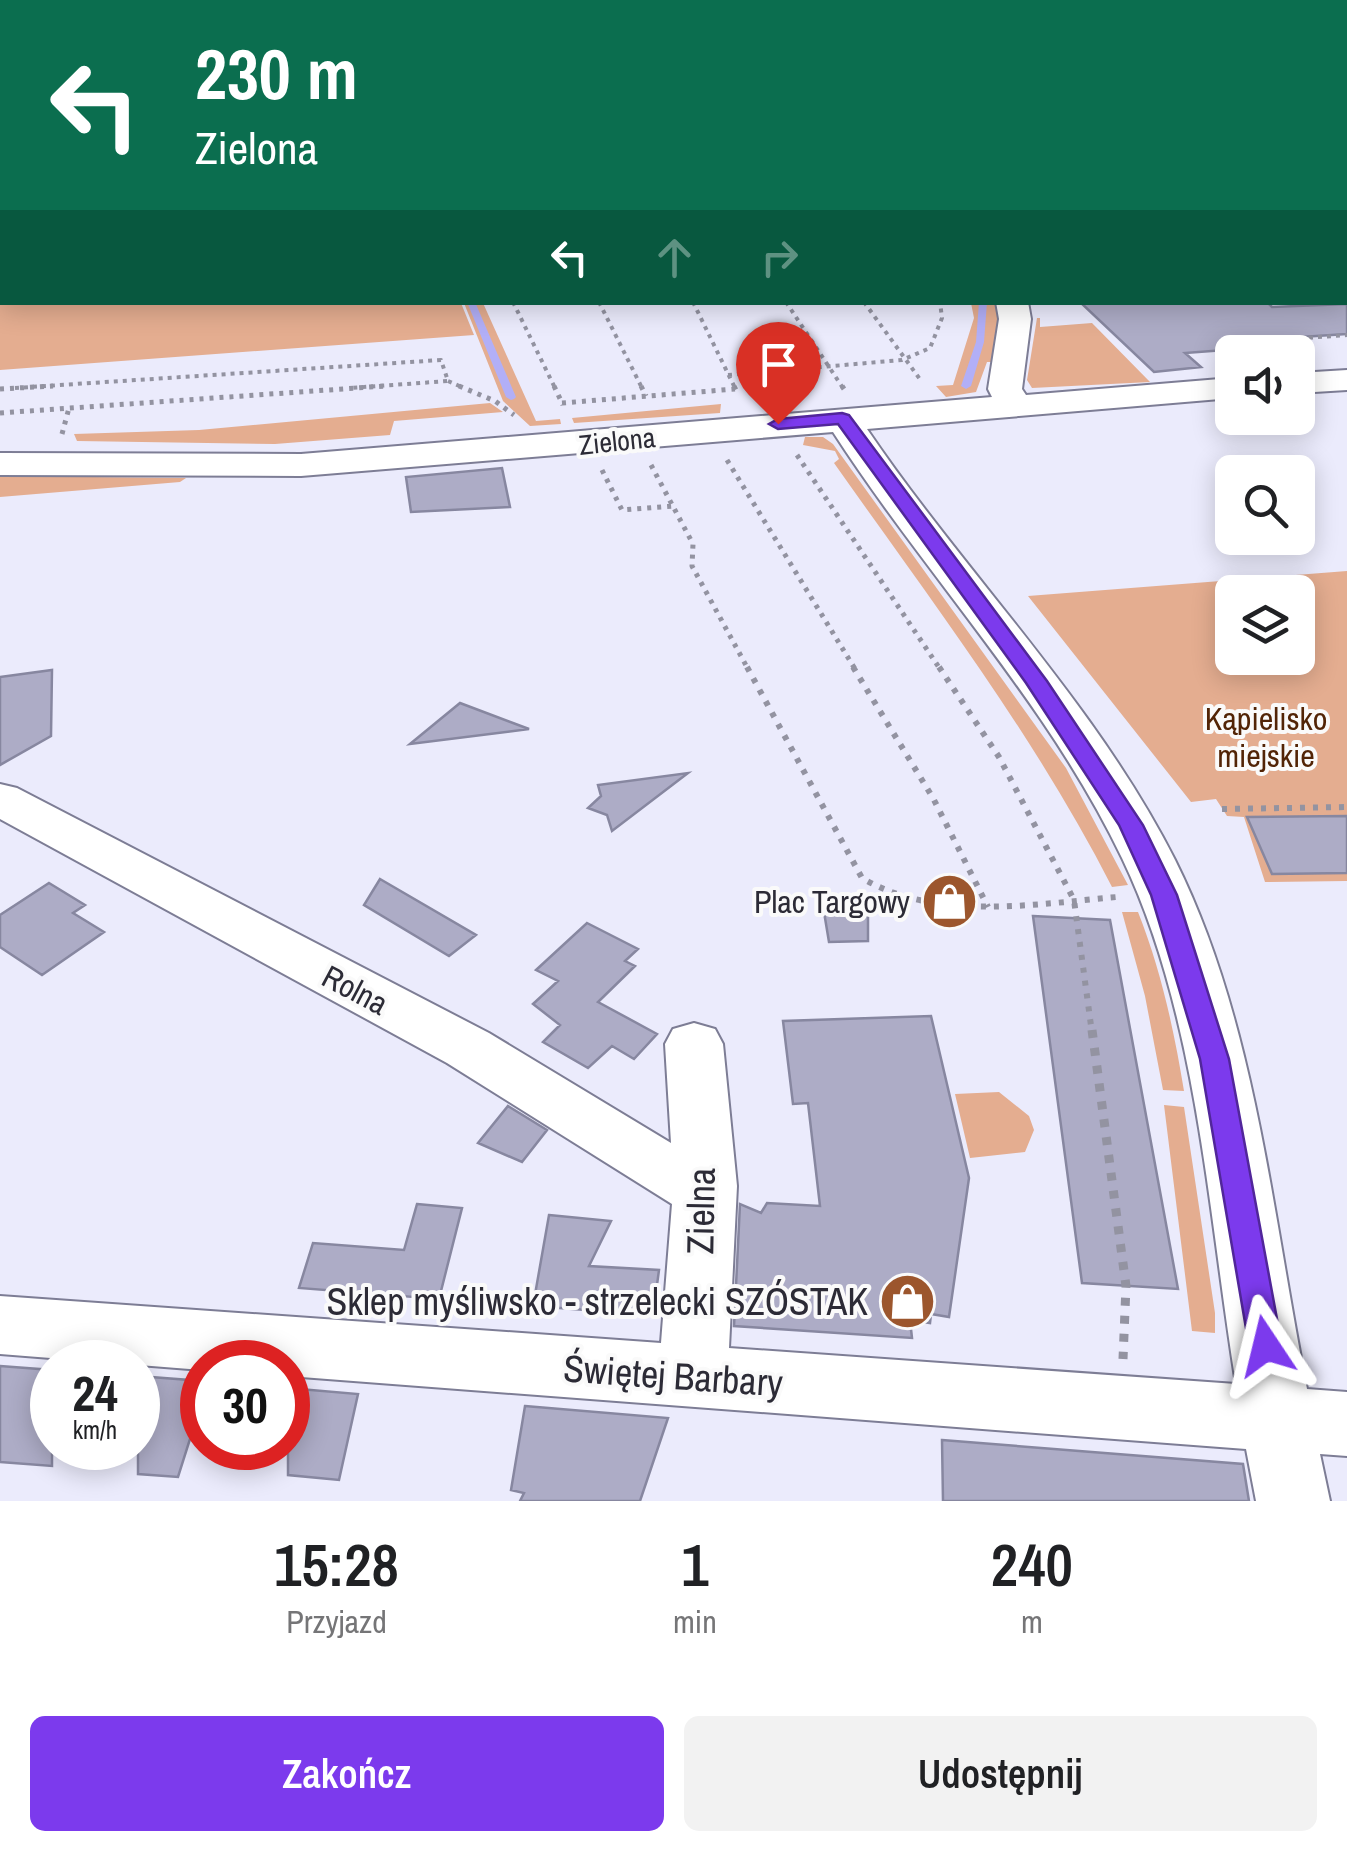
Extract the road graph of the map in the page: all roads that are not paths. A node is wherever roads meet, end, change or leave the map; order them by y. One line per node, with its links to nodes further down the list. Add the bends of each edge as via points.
1 (1012, 305): 6 (street, via 1005,389)
2 (1347, 380): 3 (street)
3 (1315, 382)
4 (1215, 389): 6 (street, Zielona)
5 (844, 404): 6 (street, Zielona); 7 (street, Zielona, via 546,448 278,466); 13 (street, via 1056,710 1150,861 1188,959)
6 (1014, 404)
7 (0, 464)
8 (0, 799): 10 (street, Rolna, via 468,1048 685,1184)
9 (694, 1044): 10 (street, Zielna)
10 (705, 1186): 12 (street, Zielna)
11 (0, 1325): 12 (street, Świętej Barbary)
12 (692, 1378): 13 (street, Świętej Barbary)
13 (1313, 1421): 14 (street)
14 (1294, 1501)

